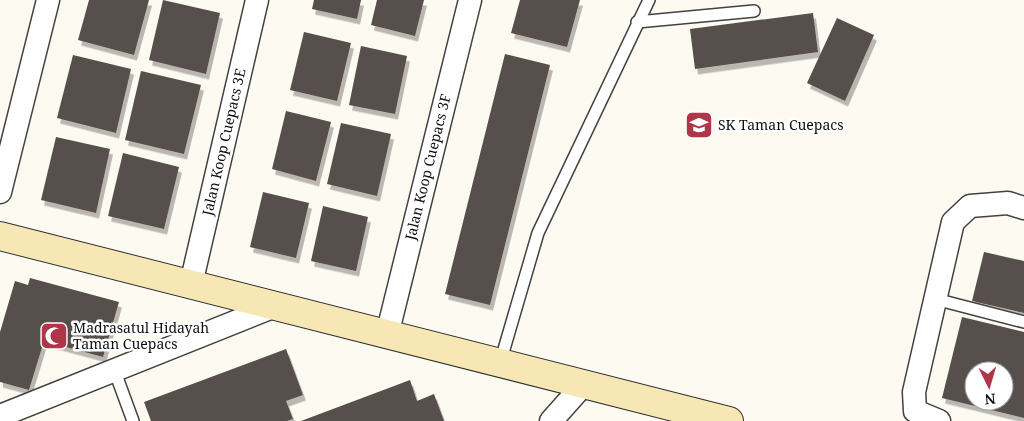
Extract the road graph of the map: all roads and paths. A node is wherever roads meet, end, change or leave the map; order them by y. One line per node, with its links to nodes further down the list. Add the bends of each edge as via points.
1 (48, 0): 7 (street)
2 (257, 0): 10 (street, Jalan Koop Cuepacs 3E)
3 (470, 0): 14 (street, Jalan Koop Cuepacs 3F)
4 (649, 0): 6 (lane)
5 (754, 11): 6 (lane)
6 (638, 22): 15 (lane, via 538,233)
7 (0, 192)
8 (1024, 208): 11 (street, via 1008,202 970,206 953,222)
9 (0, 236): 10 (street)
10 (191, 284): 12 (street)
11 (935, 299): 13 (lane); 22 (street, via 914,392 915,410)
12 (275, 306): 14 (street); 16 (street)
13 (1024, 322)
14 (387, 334): 15 (street)
15 (500, 363): 17 (street)
16 (115, 372): 18 (street); 19 (lane)
17 (584, 384): 20 (street); 21 (street)
18 (0, 416)
19 (133, 421)
20 (551, 421)
21 (729, 421)
22 (939, 421)

